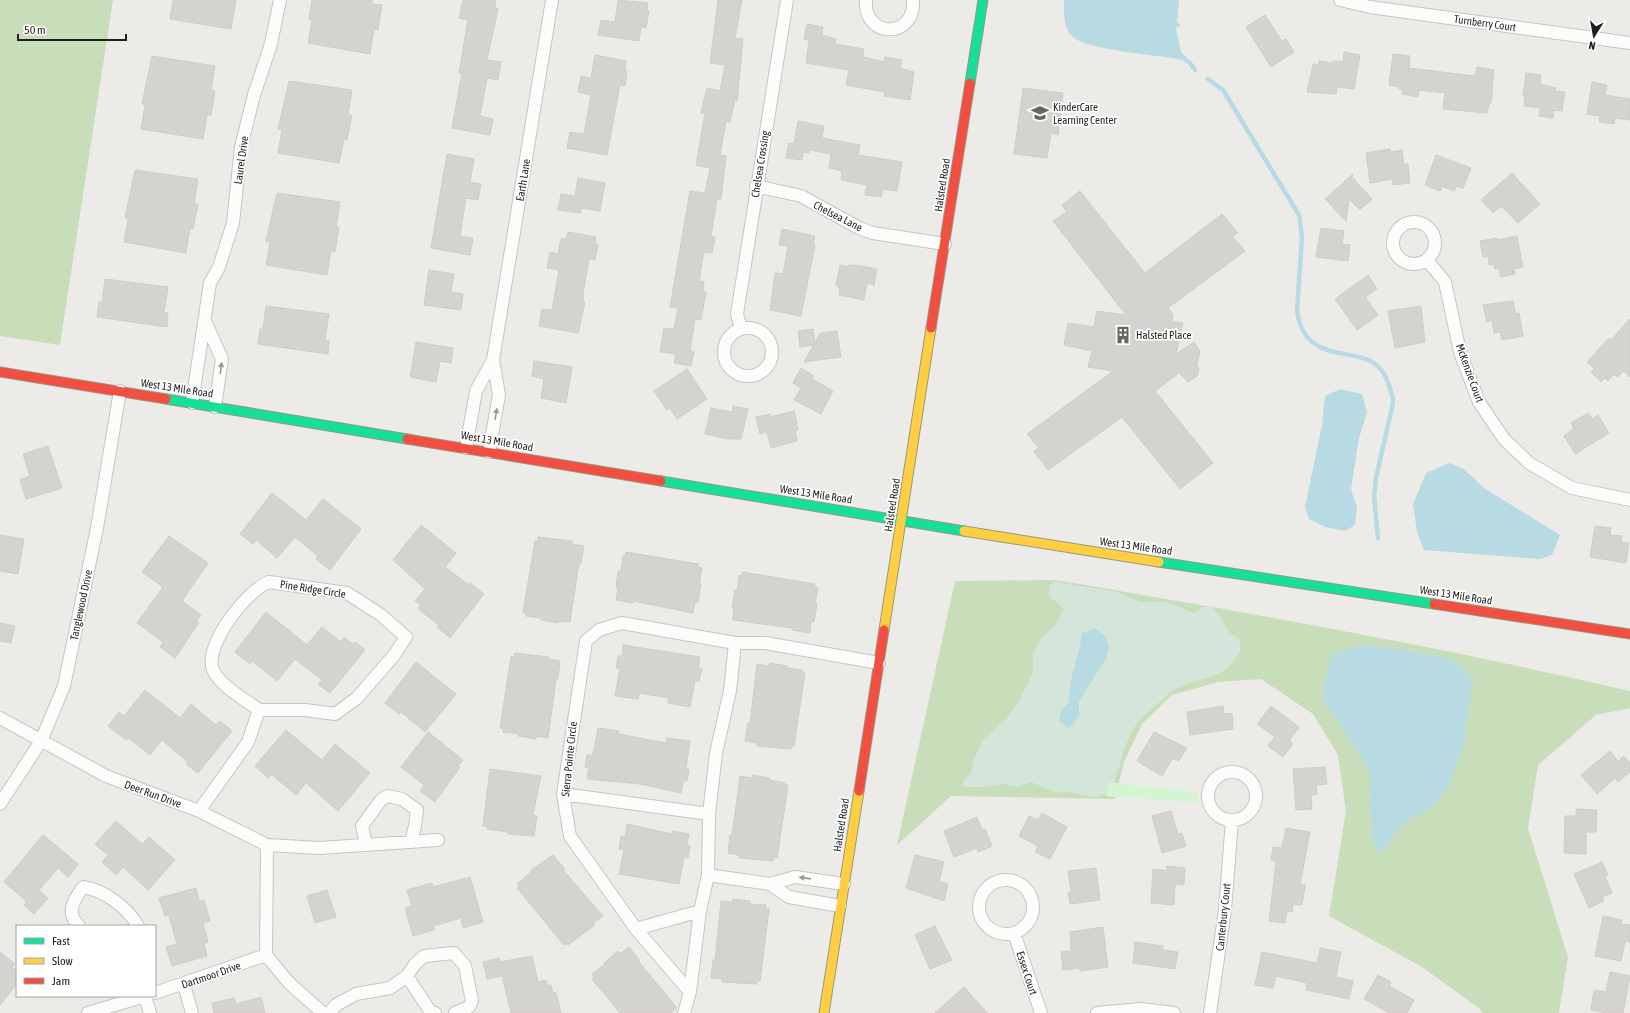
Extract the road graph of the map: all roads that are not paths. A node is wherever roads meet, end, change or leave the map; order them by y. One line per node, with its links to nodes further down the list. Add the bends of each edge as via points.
1 (280, 0): 12 (street, Laurel Drive, via 271,44 254,95 241,147 233,223 219,267 210,283)
2 (552, 0): 14 (street, Earth Lane)
3 (787, 0): 9 (street, Chelsea Crossing)
4 (866, 0): 5 (street, via 867,16 872,22 878,27 894,29 912,16)
5 (913, 0)
6 (983, 0): 10 (street, Halsted Road)
7 (1340, 0): 8 (street, Turnberry Court, via 1370,7)
8 (1630, 43)
9 (756, 186): 10 (street, Chelsea Lane, via 801,196 859,228); 13 (street, Chelsea Crossing, via 737,314)
10 (945, 244): 22 (street, Halsted Road)
11 (1427, 260): 21 (street, McKenzie Court, via 1445,282 1460,352 1479,402 1504,439 1529,463 1572,488)
12 (205, 321): 17 (street, Laurel Drive); 18 (street, one-way to 12, via 222,359)
13 (741, 329): 13 (street, via 728,338 725,345 726,361 736,373 751,376 766,369 772,355 772,347 764,333 749,328)
14 (493, 360): 19 (street, Earth Lane, via 476,391); 20 (street, Earth Lane, one-way to 14, via 499,395)
15 (0, 372): 16 (street, West 13 Mile Road)
16 (120, 391): 17 (street, West 13 Mile Road); 28 (street, Tanglewood Drive, via 97,528 64,686)
17 (192, 403): 18 (street, West 13 Mile Road)
18 (214, 406): 19 (street, West 13 Mile Road)
19 (466, 448): 20 (street, West 13 Mile Road)
20 (490, 452): 22 (street, West 13 Mile Road)
21 (1630, 500)
22 (901, 521): 23 (street, West 13 Mile Road); 25 (street, Halsted Road)
23 (1630, 634)
24 (735, 643): 25 (street, Sierra Pointe Circle, via 765,644); 29 (street, Sierra Pointe Circle, via 622,623 599,630 586,641); 32 (street, via 730,691 716,753)
25 (879, 663): 40 (street, Halsted Road)
26 (259, 710): 26 (street, Pine Ridge Circle, via 219,680 210,660 226,624 259,585 269,582 347,593 381,615 406,637 395,654 357,698 335,714 305,710); 31 (street, via 248,742)
27 (0, 718): 28 (street, Deer Run Drive)
28 (41, 741): 30 (street, Tanglewood Drive); 31 (street, Deer Run Drive, via 106,776)
29 (563, 794): 32 (street); 45 (street, Sierra Pointe Circle, via 570,836)
30 (0, 804)
31 (199, 811): 36 (street, Deer Run Drive)
32 (709, 814): 38 (street)
33 (1232, 820): 33 (street, via 1246,815 1252,809 1256,794 1249,780 1235,772 1220,775 1209,787 1208,794 1208,802 1217,815); 66 (street, Canterbury Court, via 1225,910)
34 (438, 840): 35 (street, Deer Run Drive)
35 (411, 842): 37 (street, Deer Run Drive); 37 (street, via 417,810 402,799 387,796 381,800 362,826)
36 (267, 845): 37 (street, Deer Run Drive, via 320,848); 47 (street)
37 (366, 845)
38 (708, 875): 39 (street); 42 (street)
39 (770, 884): 40 (street, one-way to 39, via 795,877); 41 (street, via 789,897)
40 (844, 884): 41 (street, Halsted Road)
41 (840, 906): 62 (street, Halsted Road)
42 (700, 911): 45 (street); 50 (street)
43 (78, 925): 44 (street, via 71,915 71,904 83,887 97,889 129,914)
44 (137, 925)
45 (636, 929): 50 (street, Sierra Pointe Circle)
46 (1014, 933): 46 (street, via 1028,923 1033,906 1031,897 1019,884 1011,880 1002,880 986,888 978,904 979,913 988,928 996,933); 63 (street, Essex Court)
47 (266, 955): 49 (street, Dartmoor Drive); 57 (street, via 289,983)
48 (407, 976): 58 (street, via 390,988 356,994 336,1005); 59 (street, via 430,1011); 60 (street, via 424,956 454,953 465,966 472,1001 469,1007)
49 (184, 985): 51 (street, Dartmoor Drive); 56 (street)
50 (690, 992): 61 (street)
51 (156, 993)
52 (142, 997): 54 (street)
53 (145, 997): 55 (street)
54 (88, 1013)
55 (150, 1013)
56 (192, 1013)
57 (323, 1013)
58 (329, 1013)
59 (435, 1013)
60 (455, 1013)
61 (684, 1013)
62 (824, 1013)
63 (1041, 1013)
64 (1097, 1013): 65 (street, via 1141,1009)
65 (1174, 1013)
66 (1210, 1013)

